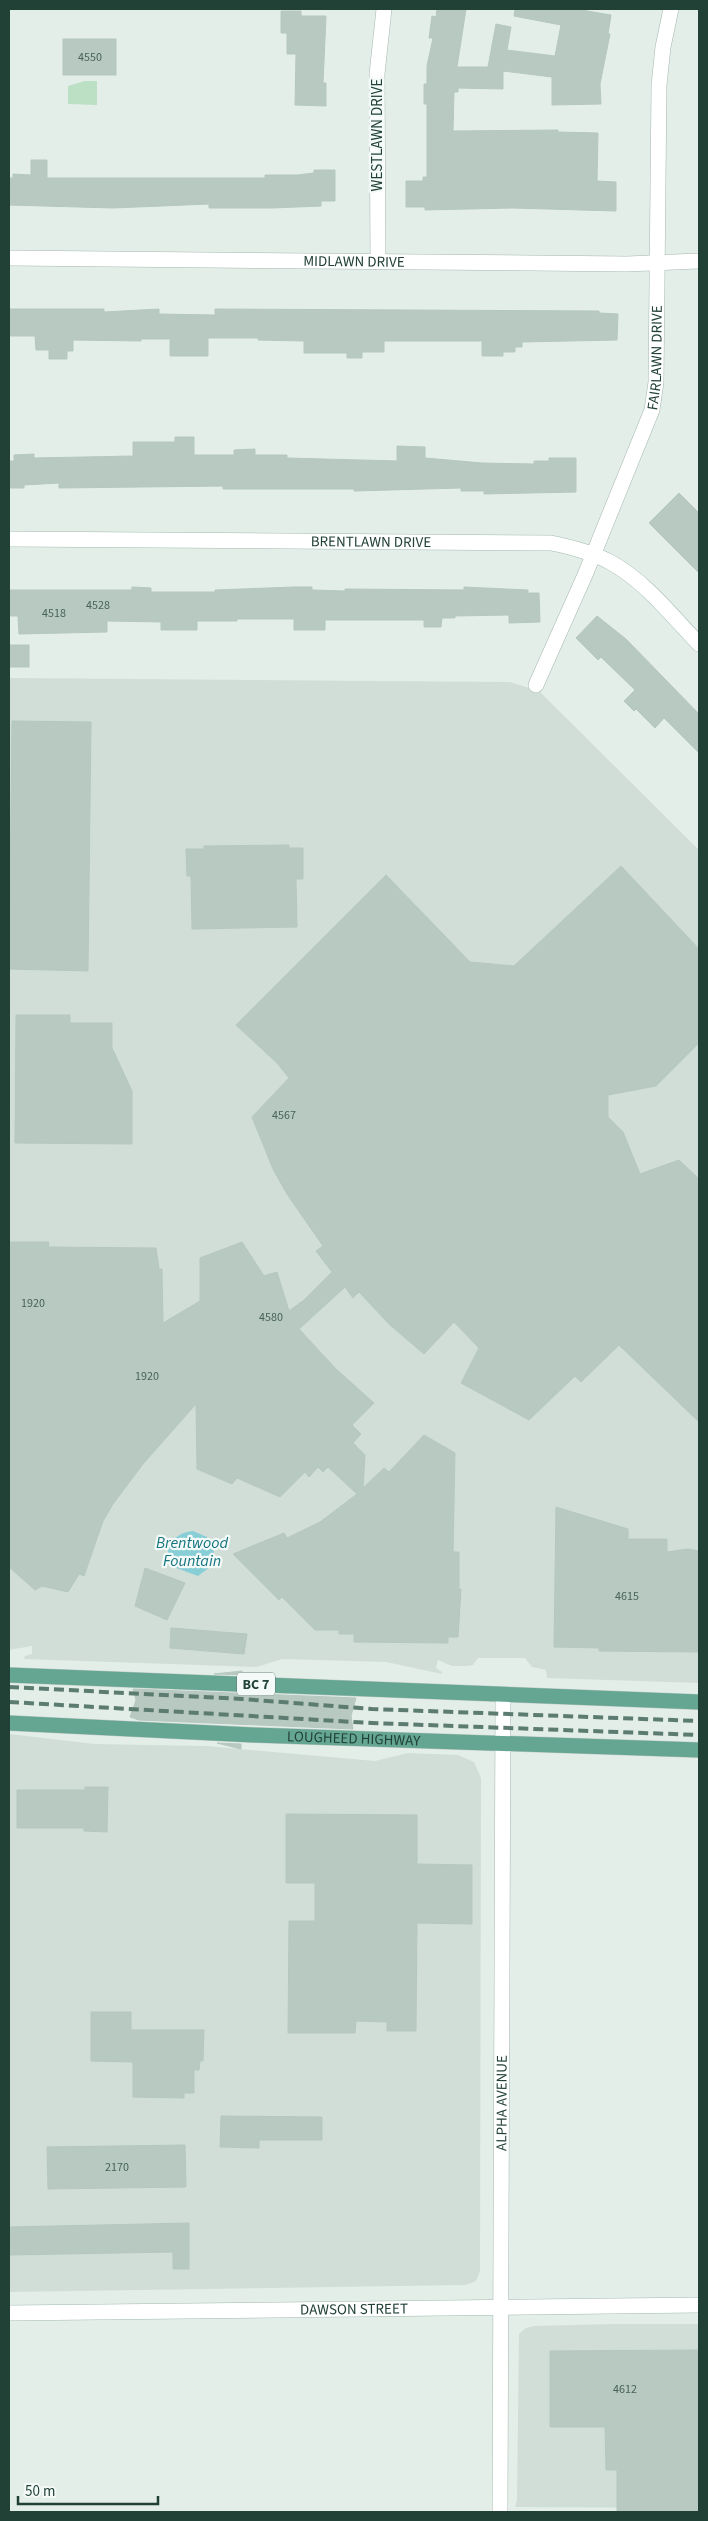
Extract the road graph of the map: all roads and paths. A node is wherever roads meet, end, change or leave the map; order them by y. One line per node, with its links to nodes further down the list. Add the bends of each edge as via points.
1 (384, 9): 5 (street, WESTLAWN DRIVE, via 377,82)
2 (671, 9): 6 (street, FAIRLAWN DRIVE, via 659,85)
3 (9, 258): 5 (street, MIDLAWN DRIVE)
4 (699, 261): 6 (street, MIDLAWN DRIVE)
5 (378, 262): 6 (street, MIDLAWN DRIVE)
6 (658, 263): 8 (street, FAIRLAWN DRIVE, via 656,382 652,410)
7 (9, 539): 8 (street, BRENTLAWN DRIVE, via 529,541 551,543)
8 (593, 555): 9 (street, BRENTLAWN DRIVE, via 610,562 641,585); 10 (street, FAIRLAWN DRIVE)
9 (699, 644)
10 (536, 685)
11 (9, 1675): 12 (main road, BC 7)
12 (503, 1694): 13 (main road, BC 7); 15 (street, ALPHA AVENUE)
13 (699, 1702)
14 (9, 1723): 15 (main road, LOUGHEED HIGHWAY)
15 (502, 1743): 16 (main road, LOUGHEED HIGHWAY); 18 (street, ALPHA AVENUE)
16 (699, 1750)
17 (699, 2305): 18 (street, DAWSON STREET)
18 (500, 2307): 19 (street, DAWSON STREET); 20 (street, ALPHA AVENUE)
19 (9, 2313)
20 (500, 2512)

